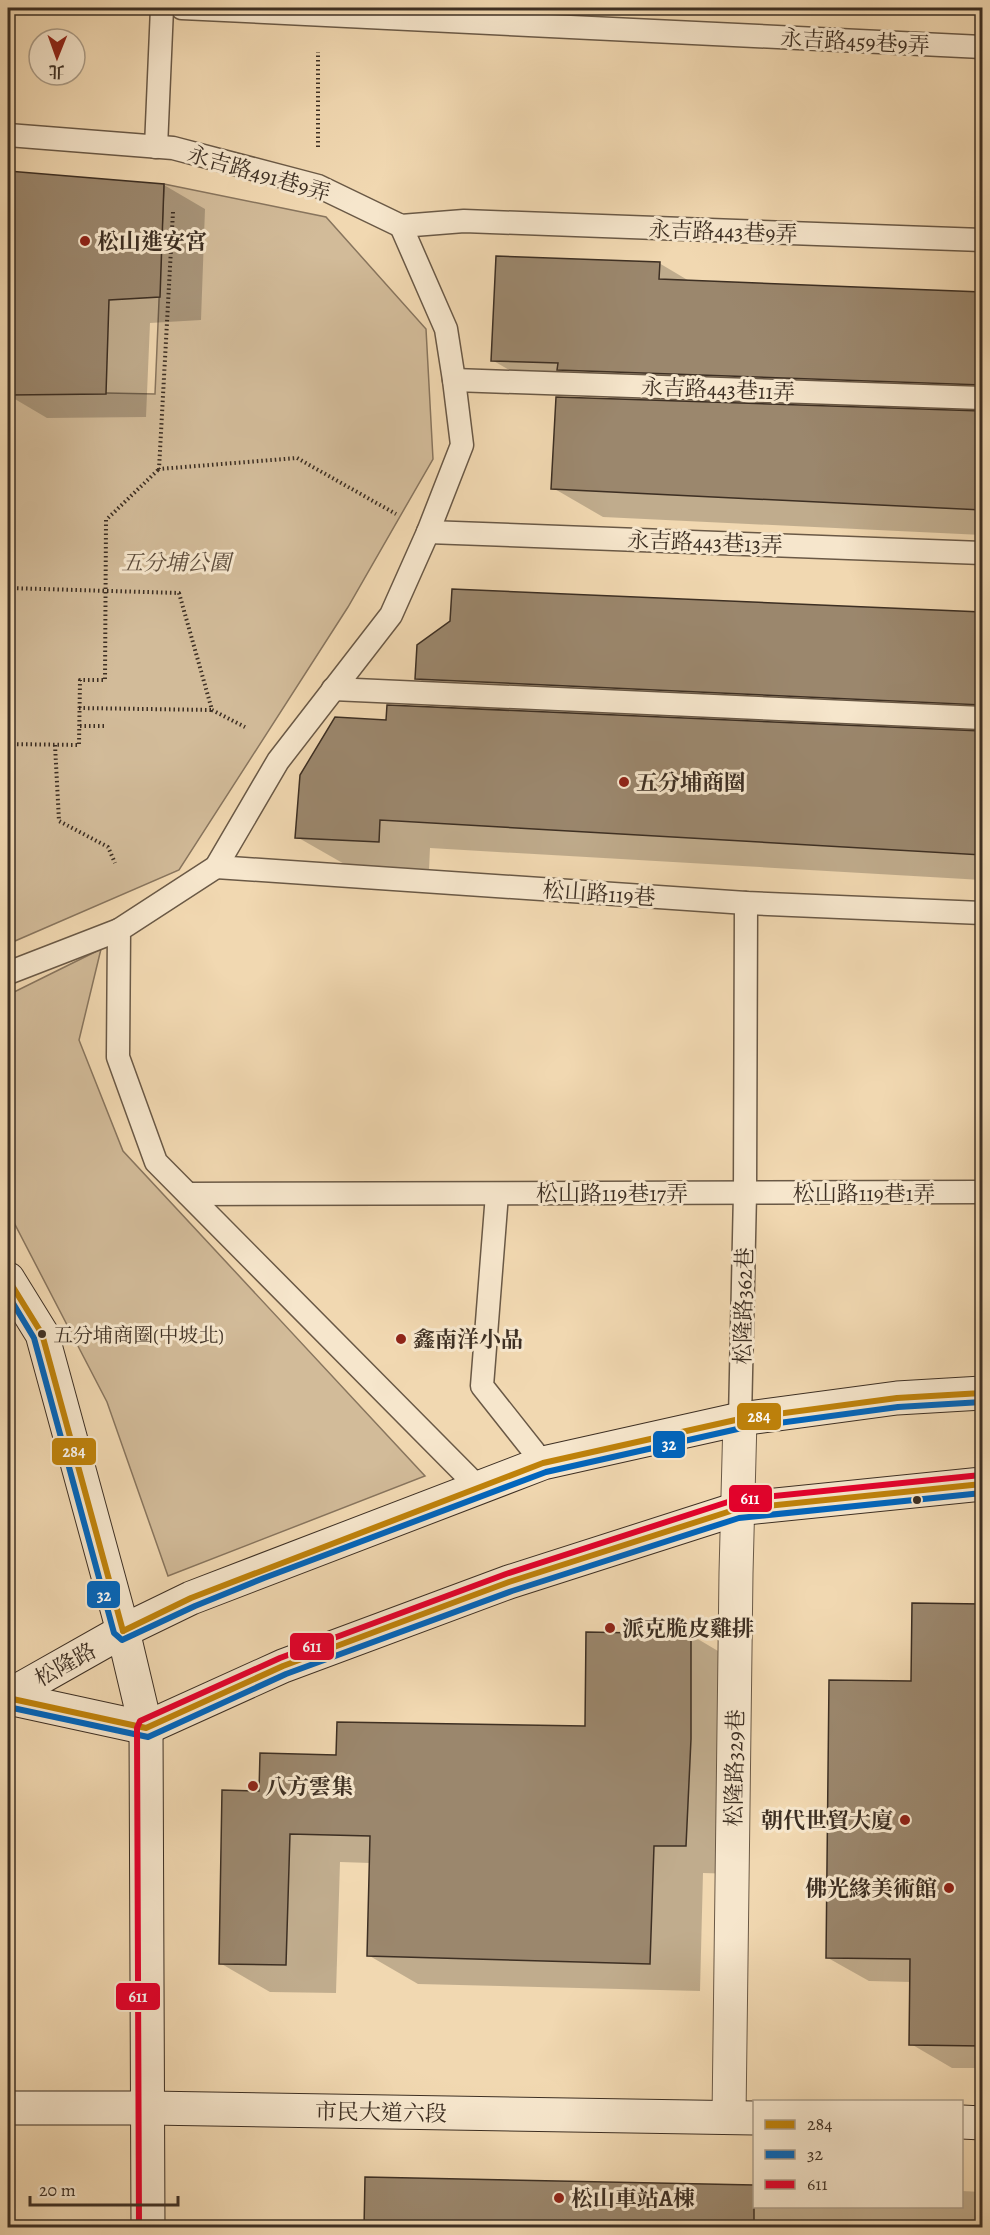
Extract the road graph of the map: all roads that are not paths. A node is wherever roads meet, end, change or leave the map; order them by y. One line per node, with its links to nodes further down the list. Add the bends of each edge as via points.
1 (162, 8): 5 (lane)
2 (183, 8): 3 (lane, 永吉路459巷9弄)
3 (982, 48)
4 (8, 135): 5 (lane, 永吉路491巷9弄)
5 (156, 147): 6 (lane, 永吉路491巷9弄, via 318,186)
6 (401, 226): 7 (lane, 永吉路443巷9弄, via 464,221); 8 (lane, via 446,330)
7 (982, 240)
8 (454, 381): 9 (lane, 永吉路443巷11弄); 10 (lane, via 462,445)
9 (982, 398)
10 (428, 532): 11 (lane, 永吉路443巷13弄); 12 (lane, via 391,615)
11 (982, 553)
12 (333, 689): 13 (lane); 14 (lane, via 278,761)
13 (982, 718)
14 (216, 867): 15 (lane, 松山路119巷); 17 (lane)
15 (746, 903): 16 (lane, 松山路119巷); 20 (lane)
16 (982, 913)
17 (119, 930): 18 (lane); 21 (lane, via 118,1058 156,1162)
18 (8, 973)
19 (982, 1192): 20 (lane, 松山路119巷1弄)
20 (745, 1193): 22 (lane, 松山路119巷17弄); 25 (lane, 松隆路362巷)
21 (188, 1194): 22 (lane, 松山路119巷17弄); 28 (lane)
22 (497, 1194): 26 (lane, via 483,1386)
23 (8, 1279): 30 (street, via 42,1334)
24 (982, 1393): 25 (street, 松隆路, via 897,1398)
25 (740, 1419): 26 (street, 松隆路); 29 (street, 松隆路329巷)
26 (543, 1463): 28 (street, 松隆路)
27 (982, 1484): 29 (street)
28 (479, 1488): 30 (street, 松隆路, via 191,1598)
29 (737, 1509): 32 (street, via 509,1582 284,1666); 35 (street, 松隆路329巷)
30 (123, 1631): 31 (street, 松隆路); 32 (street)
31 (8, 1697): 32 (street, 松隆路)
32 (146, 1728): 34 (street)
33 (8, 2108): 34 (street, 市民大道六段)
34 (149, 2108): 35 (street, 市民大道六段); 38 (street)
35 (742, 2118)
36 (963, 2122): 37 (street)
37 (982, 2123)
38 (148, 2228)

